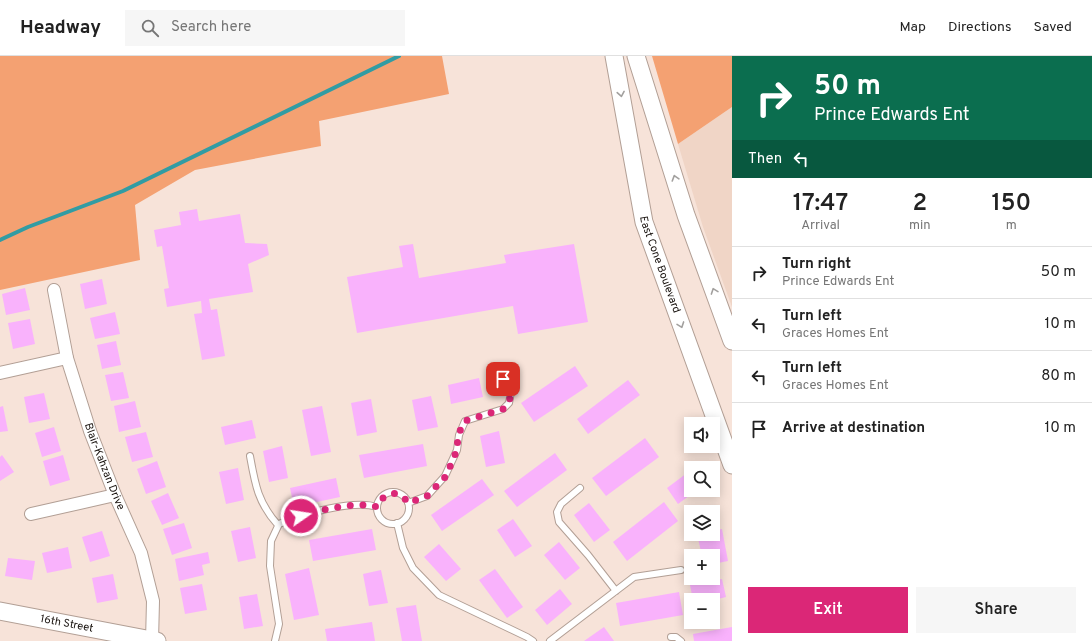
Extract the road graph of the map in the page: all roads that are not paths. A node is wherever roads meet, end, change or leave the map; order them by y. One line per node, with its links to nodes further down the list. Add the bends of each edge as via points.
1 (614, 56): 9 (street, East Cone Boulevard, one-way to 9, via 644,222)
2 (636, 56): 4 (street, one-way to 2, via 686,215)
3 (54, 290): 5 (street, Blair-Kahzan Drive)
4 (732, 341)
5 (67, 358): 6 (street); 11 (street, Blair-Kahzan Drive, via 90,431)
6 (0, 373)
7 (503, 379): 12 (lane, via 511,392 509,403 503,409 465,421 458,435 457,450 446,476 427,496)
8 (250, 456): 16 (lane, via 261,501)
9 (732, 466)
10 (580, 488): 18 (lane, via 560,504 557,512 559,522)
11 (115, 495): 14 (street); 21 (street, Blair-Kahzan Drive, via 141,553 153,601)
12 (408, 503): 13 (lane, via 399,494 391,493 380,500); 15 (lane, via 408,515)
13 (377, 507): 15 (lane, via 379,516 384,521); 16 (lane, via 358,505 311,512)
14 (31, 514)
15 (397, 524): 23 (lane, via 403,548 413,568 439,595)
16 (278, 525): 22 (lane, via 270,541 270,566 279,624)
17 (681, 570): 18 (lane, via 634,577)
18 (616, 591): 24 (lane)
19 (0, 611): 21 (street, 16th Street)
20 (671, 637): 25 (lane, via 676,636)
21 (154, 641)
22 (275, 641)
23 (532, 641)
24 (550, 641)
25 (680, 641)

